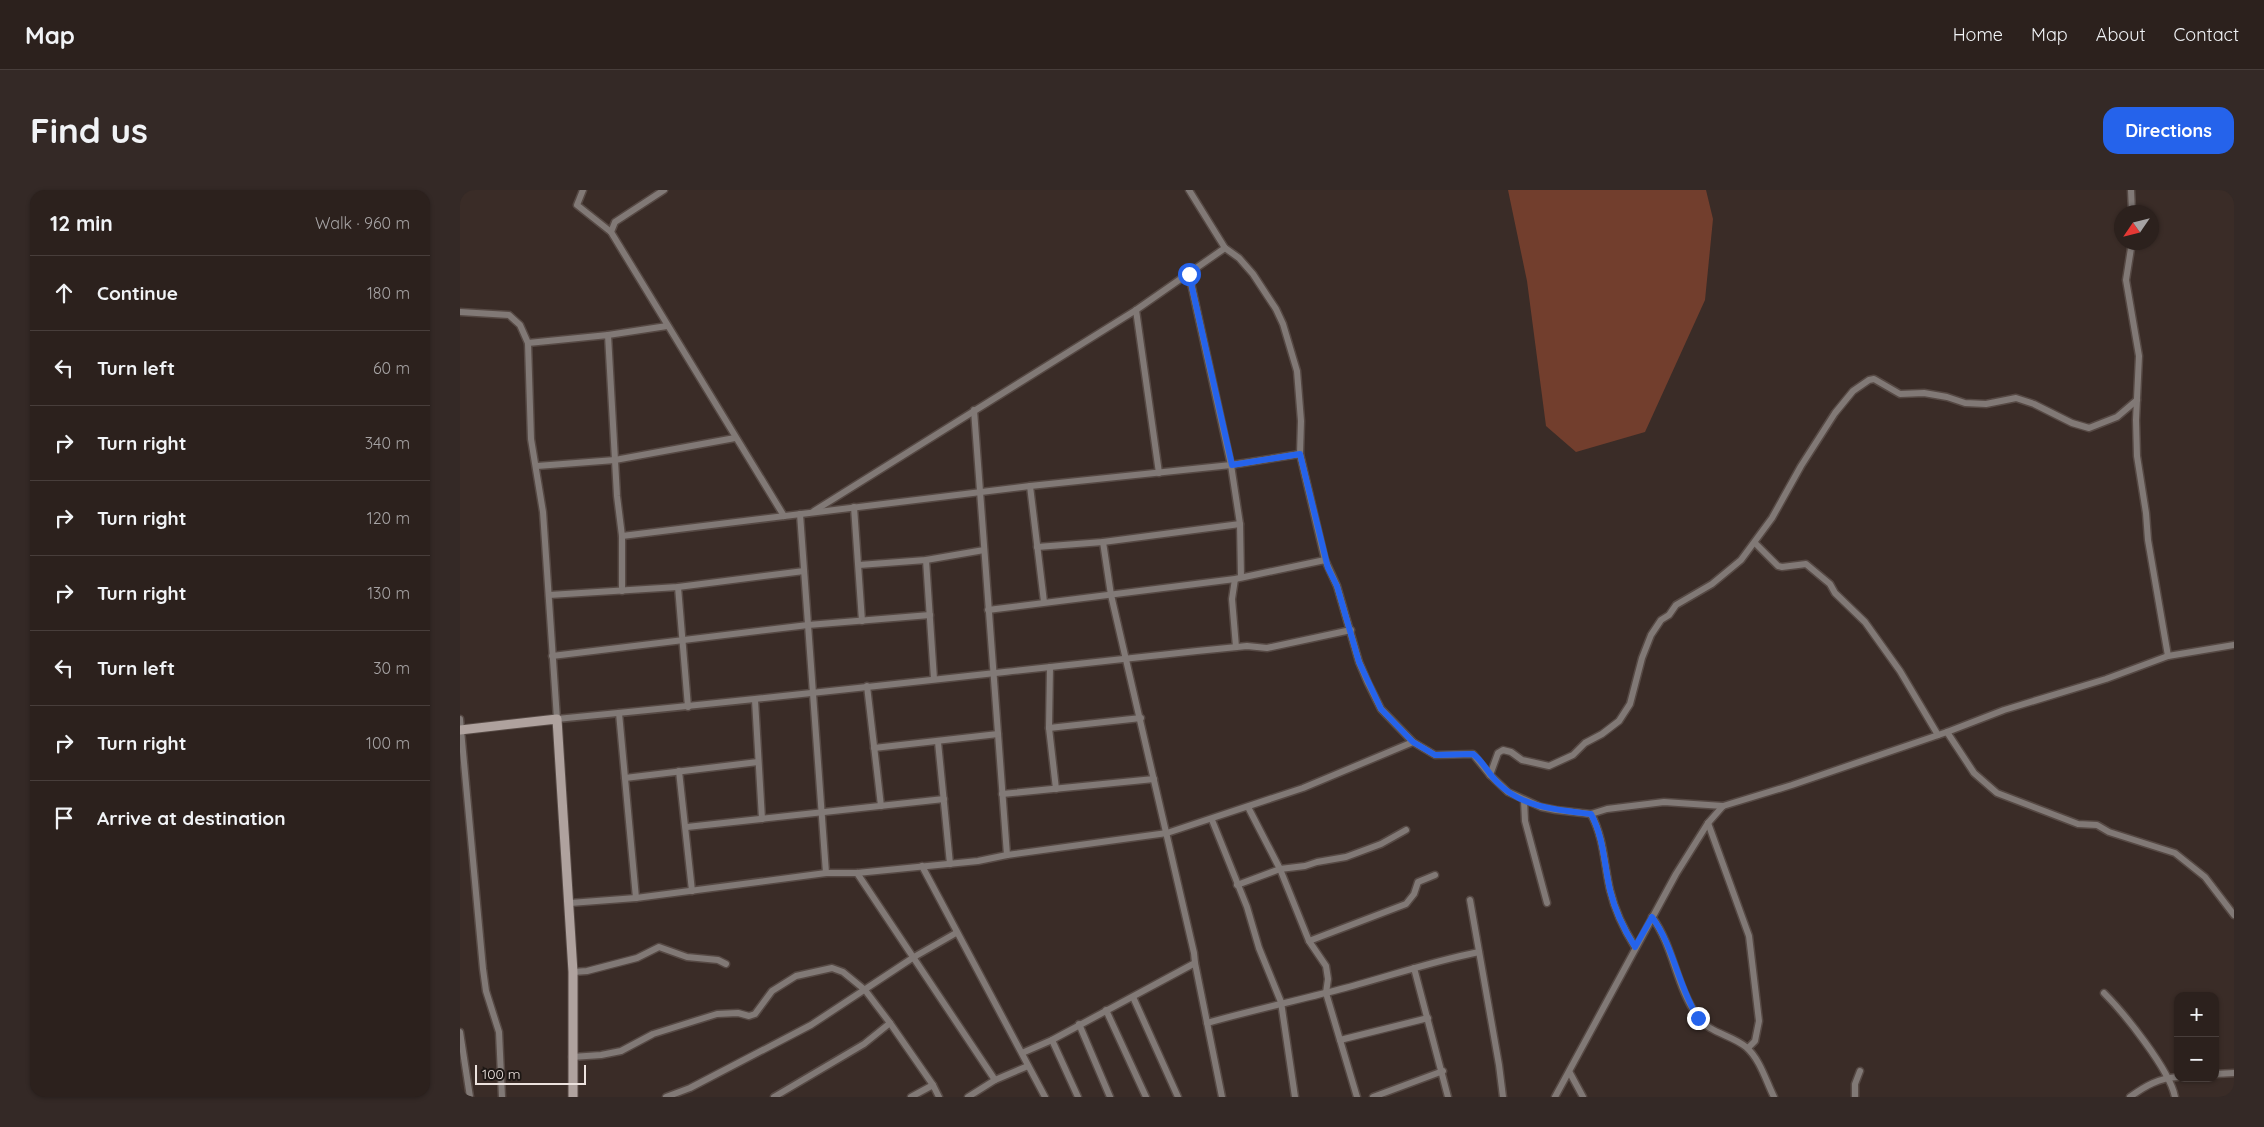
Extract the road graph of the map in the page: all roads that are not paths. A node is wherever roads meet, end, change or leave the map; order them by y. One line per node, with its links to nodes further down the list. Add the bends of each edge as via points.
1 (583, 190): 6 (street, via 576,205)
2 (664, 190): 6 (street, via 615,222)
3 (1189, 190): 7 (street)
4 (2130, 190): 5 (street)
5 (2131, 205)
6 (612, 232): 12 (street)
7 (1225, 248): 9 (street); 18 (street, via 1253,274 1283,324 1297,371)
8 (2131, 250): 15 (street, via 2126,280 2139,356)
9 (1189, 274): 10 (street); 20 (street)
10 (1136, 310): 16 (street); 22 (street)
11 (460, 312): 14 (street, via 509,315 520,325)
12 (667, 326): 13 (street); 17 (street)
13 (608, 335): 14 (street); 19 (street)
14 (528, 342): 21 (street, via 531,439)
15 (2137, 400): 32 (street, via 2117,417 2089,428 2016,398 1986,404 1966,403 1924,393 1900,394 1878,381 1868,380 1853,391 1834,413); 54 (street, via 2137,456)
16 (974, 410): 24 (street); 26 (street)
17 (735, 438): 19 (street); 28 (street)
18 (1300, 454): 20 (street); 36 (street)
19 (615, 460): 21 (street); 30 (street)
20 (1232, 465): 22 (street); 29 (street)
21 (537, 466): 42 (street)
22 (1159, 473): 23 (street)
23 (1030, 486): 24 (street); 33 (street)
24 (980, 492): 25 (street); 34 (street)
25 (854, 507): 26 (street); 37 (street)
26 (812, 512): 27 (street)
27 (800, 514): 28 (street); 38 (street)
28 (784, 516): 30 (street)
29 (1240, 524): 31 (street); 39 (street)
30 (622, 536): 41 (street)
31 (1103, 542): 33 (street); 43 (street)
32 (1755, 543): 71 (street, via 1778,566 1806,564 1830,584 1865,622); 77 (street, via 1723,576 1680,602 1661,620 1642,658 1630,704 1615,724 1572,755 1549,766 1522,760 1502,750)
33 (1037, 548): 44 (street)
34 (984, 550): 35 (street); 45 (street)
35 (926, 560): 37 (street); 46 (street)
36 (1325, 560): 39 (street); 49 (street)
37 (859, 565): 47 (street)
38 (804, 571): 40 (street); 48 (street)
39 (1238, 578): 43 (street); 52 (street, via 1232,599)
40 (678, 587): 41 (street); 50 (street)
41 (622, 591): 42 (street)
42 (549, 595): 53 (street)
43 (1111, 595): 44 (street); 55 (street)
44 (1044, 602): 45 (street)
45 (988, 610): 57 (street)
46 (930, 615): 47 (street); 58 (street)
47 (862, 621): 48 (street)
48 (808, 625): 50 (street); 60 (street)
49 (1351, 630): 52 (street, via 1267,648); 73 (street, via 1359,662 1381,709)
50 (682, 642): 53 (street); 62 (street)
51 (2234, 646): 54 (street)
52 (1236, 647): 55 (street)
53 (552, 656): 66 (street)
54 (2168, 656): 69 (street)
55 (1127, 658): 56 (street); 64 (street)
56 (1050, 667): 57 (street); 67 (street)
57 (993, 673): 58 (street); 70 (street)
58 (934, 679): 59 (street)
59 (867, 686): 60 (street); 74 (street)
60 (812, 692): 61 (street); 87 (street)
61 (755, 700): 62 (street); 75 (street)
62 (688, 707): 63 (street)
63 (619, 714): 66 (street); 78 (street)
64 (1141, 718): 67 (street); 79 (street)
65 (460, 719): 68 (street)
66 (557, 720): 68 (street); 106 (street)
67 (1049, 728): 80 (street)
68 (461, 730): 148 (street, via 486,991 498,1032)
69 (1947, 732): 71 (street); 108 (street, via 1974,773 1997,793 2078,824 2097,826 2175,853 2205,877)
70 (998, 734): 72 (street); 81 (street)
71 (1938, 735): 85 (street)
72 (938, 742): 74 (street); 82 (street)
73 (1413, 742): 77 (street, via 1435,755 1473,754); 86 (street)
74 (874, 748): 84 (street)
75 (758, 762): 76 (street); 89 (street)
76 (679, 771): 78 (street); 92 (street)
77 (1490, 775): 83 (street, via 1508,792)
78 (626, 778): 104 (street)
79 (1154, 779): 80 (street); 94 (street)
80 (1056, 789): 81 (street)
81 (1002, 794): 95 (street)
82 (944, 799): 84 (street); 96 (street)
83 (1524, 800): 88 (street, via 1541,807); 107 (street, via 1525,821)
84 (881, 806): 87 (street)
85 (1723, 806): 88 (street, via 1664,802); 91 (street)
86 (1248, 807): 90 (street); 98 (street)
87 (822, 812): 89 (street); 99 (street)
88 (1591, 814): 112 (street, via 1601,836 1615,910)
89 (762, 819): 92 (street)
90 (1212, 820): 94 (street); 102 (street)
91 (1708, 823): 109 (street); 132 (street, via 1749,936 1759,1021 1755,1041)
92 (687, 827): 103 (street)
93 (1406, 830): 98 (street, via 1381,844 1346,857)
94 (1167, 833): 95 (street); 115 (street)
95 (1007, 855): 96 (street)
96 (950, 864): 97 (street)
97 (922, 866): 100 (street); 110 (street)
98 (1280, 869): 102 (street); 111 (street)
99 (826, 873): 100 (street); 103 (street)
100 (857, 873): 114 (street)
101 (1435, 875): 111 (street, via 1418,882 1410,899 1397,908)
102 (1237, 885): 123 (street)
103 (692, 891): 104 (street)
104 (636, 898): 106 (street)
105 (1470, 900): 113 (street)
106 (570, 903): 118 (street)
107 (1547, 903)
108 (2234, 915)
109 (1652, 917): 112 (street); 132 (street, via 1664,936 1698,1018)
110 (956, 933): 114 (street); 133 (street)
111 (1308, 941): 120 (street, via 1326,966)
112 (1635, 947): 139 (street)
113 (1479, 952): 117 (street); 165 (street)
114 (914, 957): 119 (street); 144 (street)
115 (1195, 963): 122 (street); 126 (street)
116 (726, 964): 118 (street, via 718,960 687,957 659,947 637,958)
117 (1414, 968): 120 (street); 125 (street)
118 (573, 972): 134 (street)
119 (865, 990): 127 (street); 134 (street, via 838,969 803,974 772,991 755,1014 717,1014 653,1034 621,1051); 150 (street, via 811,1025 690,1088)
120 (1326, 993): 123 (street); 131 (street)
121 (2104, 993): 143 (street, via 2159,1062)
122 (1133, 997): 124 (street); 159 (street)
123 (1280, 1002): 126 (street); 161 (street)
124 (1106, 1010): 128 (street); 158 (street)
125 (1428, 1018): 131 (street); 137 (street)
126 (1207, 1022): 160 (street)
127 (890, 1023): 145 (street); 146 (street, via 864,1044 814,1072)
128 (1079, 1024): 130 (street); 157 (street)
129 (460, 1032): 136 (street)
130 (1052, 1040): 133 (street); 156 (street)
131 (1340, 1040): 162 (street)
132 (1748, 1048): 168 (street)
133 (1022, 1053): 135 (street)
134 (572, 1057): 149 (street)
135 (1028, 1066): 144 (street); 155 (street)
136 (463, 1070): 147 (street)
137 (1442, 1071): 163 (street); 164 (street)
138 (1860, 1071): 169 (street)
139 (1570, 1073): 166 (street); 167 (street)
140 (2234, 1073): 141 (street)
141 (2219, 1074)
142 (2174, 1077): 143 (street)
143 (2167, 1078): 170 (street, via 2148,1084); 171 (street)
144 (995, 1080): 154 (street)
145 (933, 1085): 152 (street); 153 (street)
146 (790, 1094): 151 (street)
147 (470, 1097)
148 (502, 1097)
149 (573, 1097)
150 (666, 1097)
151 (774, 1097)
152 (911, 1097)
153 (940, 1097)
154 (968, 1097)
155 (1045, 1097)
156 (1078, 1097)
157 (1110, 1097)
158 (1146, 1097)
159 (1178, 1097)
160 (1222, 1097)
161 (1295, 1097)
162 (1357, 1097)
163 (1373, 1097)
164 (1448, 1097)
165 (1502, 1097)
166 (1555, 1097)
167 (1583, 1097)
168 (1774, 1097)
169 (1855, 1097)
170 (2130, 1097)
171 (2176, 1097)

